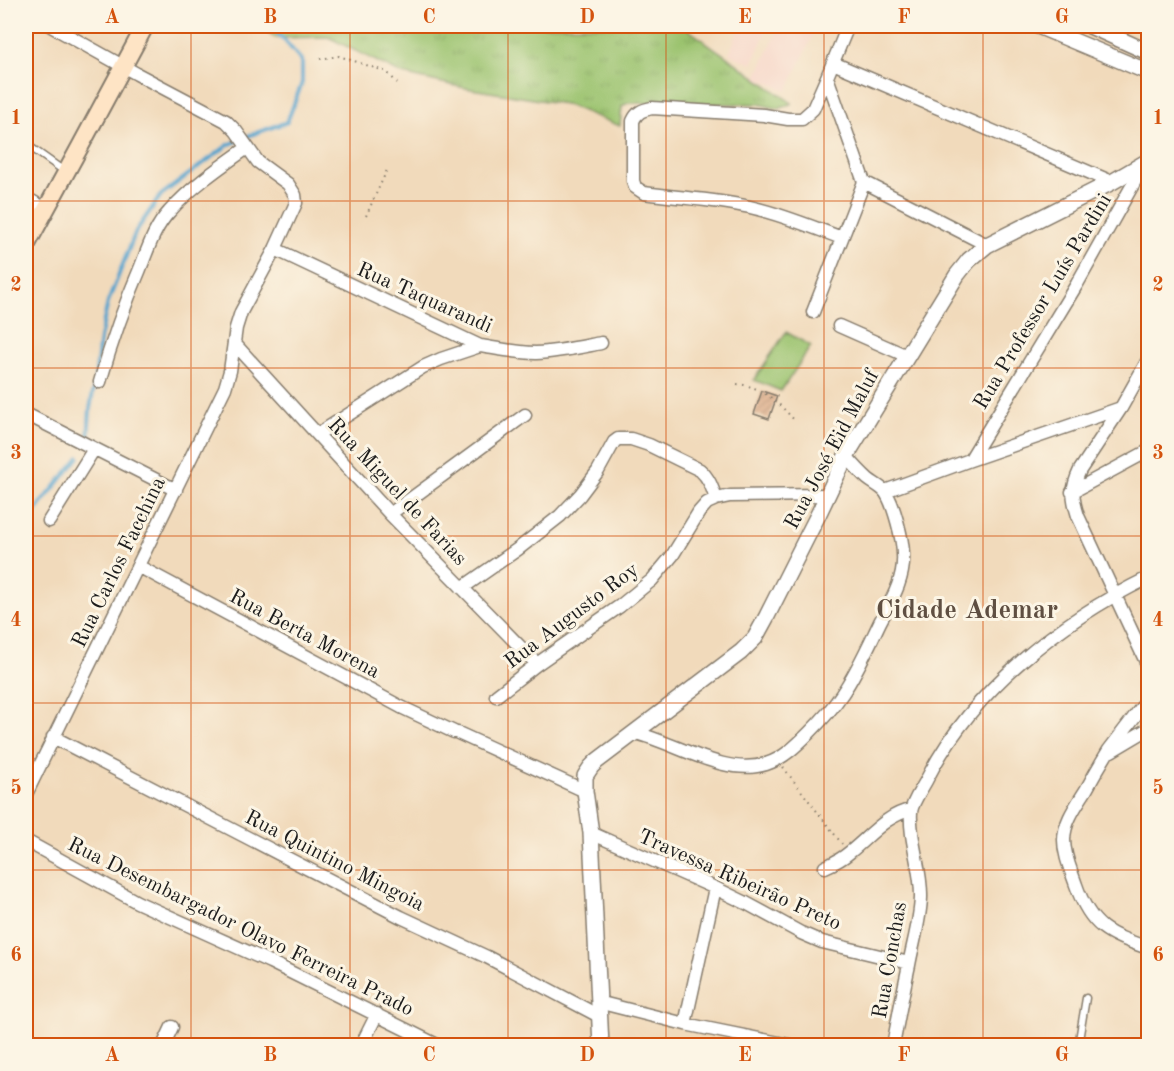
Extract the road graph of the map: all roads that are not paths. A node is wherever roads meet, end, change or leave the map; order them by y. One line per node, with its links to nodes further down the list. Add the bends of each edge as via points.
1 (51, 26): 8 (street)
2 (145, 26): 8 (main road)
3 (848, 26): 7 (street)
4 (1038, 26): 9 (street)
5 (1090, 26): 6 (street)
6 (1149, 52)
7 (833, 63): 10 (street); 16 (street)
8 (122, 66): 12 (street, via 226,121); 14 (main road)
9 (1149, 72)
10 (827, 77): 15 (street); 19 (street, via 813,109 802,119 652,108 641,111 633,121 633,181 644,193 750,207)
11 (26, 144): 14 (lane)
12 (246, 145): 22 (street, Rua Carlos Facchina, via 258,162 288,184 295,195 296,202); 30 (street, via 188,192 155,231 126,301)
13 (1147, 161): 16 (street, Rua José Eid Maluf); 38 (street, Rua Professor Luís Pardini)
14 (66, 172): 18 (main road)
15 (864, 182): 19 (street); 20 (street)
16 (1112, 182): 20 (street, Rua José Eid Maluf)
17 (26, 198): 18 (street)
18 (46, 209): 21 (main road)
19 (842, 238): 23 (street)
20 (987, 245): 28 (street, Rua José Eid Maluf, via 957,275)
21 (26, 246)
22 (275, 249): 25 (street, Rua Carlos Facchina, via 241,312); 27 (street, Rua Taquarandi)
23 (813, 312)
24 (839, 326): 28 (street)
25 (234, 343): 34 (street, Rua Miguel de Farias); 39 (street, Rua Carlos Facchina, via 225,388)
26 (601, 343): 27 (street, Rua Taquarandi, via 535,353)
27 (480, 346): 34 (street, via 423,367)
28 (907, 356): 37 (street, Rua José Eid Maluf)
29 (1149, 360): 31 (street)
30 (100, 382)
31 (1121, 408): 38 (street); 41 (street, via 1080,470)
32 (26, 414): 35 (street)
33 (525, 415): 44 (street)
34 (318, 434): 44 (street, Rua Miguel de Farias)
35 (94, 449): 39 (street); 45 (street)
36 (1149, 451): 41 (street)
37 (846, 456): 40 (street); 42 (street, Rua José Eid Maluf)
38 (970, 460): 40 (street)
39 (176, 490): 46 (street, Rua Carlos Facchina)
40 (885, 491): 55 (street, via 899,531 903,571 841,696 796,746 766,764 738,767)
41 (1072, 492): 49 (street, via 1078,516)
42 (828, 495): 43 (street, via 730,496); 55 (street, Rua José Eid Maluf, via 755,638)
43 (711, 501): 48 (street, via 711,484 699,470 649,445 618,439 580,495 560,516); 50 (street, Rua Augusto Roy, via 652,580)
44 (390, 514): 48 (street, Rua Miguel de Farias)
45 (49, 521)
46 (138, 566): 56 (street, Rua Carlos Facchina); 58 (street, Rua Berta Morena, via 401,707)
47 (1149, 578): 49 (street)
48 (462, 588): 50 (street, Rua Miguel de Farias)
49 (1115, 594): 51 (street); 60 (street, via 1037,648 997,683 936,761)
50 (537, 664): 52 (street, Rua Augusto Roy)
51 (1149, 666)
52 (496, 696)
53 (1149, 699): 57 (street)
54 (1149, 729): 57 (street)
55 (635, 733): 58 (street, Rua José Eid Maluf, via 591,767 585,776)
56 (53, 737): 59 (street, Rua Carlos Facchina); 68 (street, Rua Quintino Mingoia, via 401,917)
57 (1107, 753): 65 (street, via 1069,819 1065,856 1092,917 1103,929)
58 (585, 791): 61 (street)
59 (26, 794)
60 (911, 810): 63 (street, via 897,814); 66 (street, Rua Conchas, via 921,896)
61 (591, 833): 64 (street, Travessa Ribeirão Preto); 68 (street)
62 (26, 841): 69 (street, Rua Desembargador Olavo Ferreira Prado, via 137,902)
63 (825, 867)
64 (715, 888): 66 (street, Travessa Ribeirão Preto, via 822,942); 70 (street)
65 (1149, 948)
66 (909, 963): 77 (street, Rua Conchas)
67 (1086, 998): 78 (lane)
68 (599, 1009): 70 (street, Rua Quintino Mingoia); 75 (street)
69 (377, 1014): 73 (street); 74 (street, Rua Desembargador Olavo Ferreira Prado)
70 (685, 1024): 76 (street, Rua Quintino Mingoia)
71 (172, 1027): 72 (street)
72 (163, 1046)
73 (361, 1046)
74 (439, 1046)
75 (601, 1046)
76 (794, 1046)
77 (893, 1046)
78 (1078, 1046)

